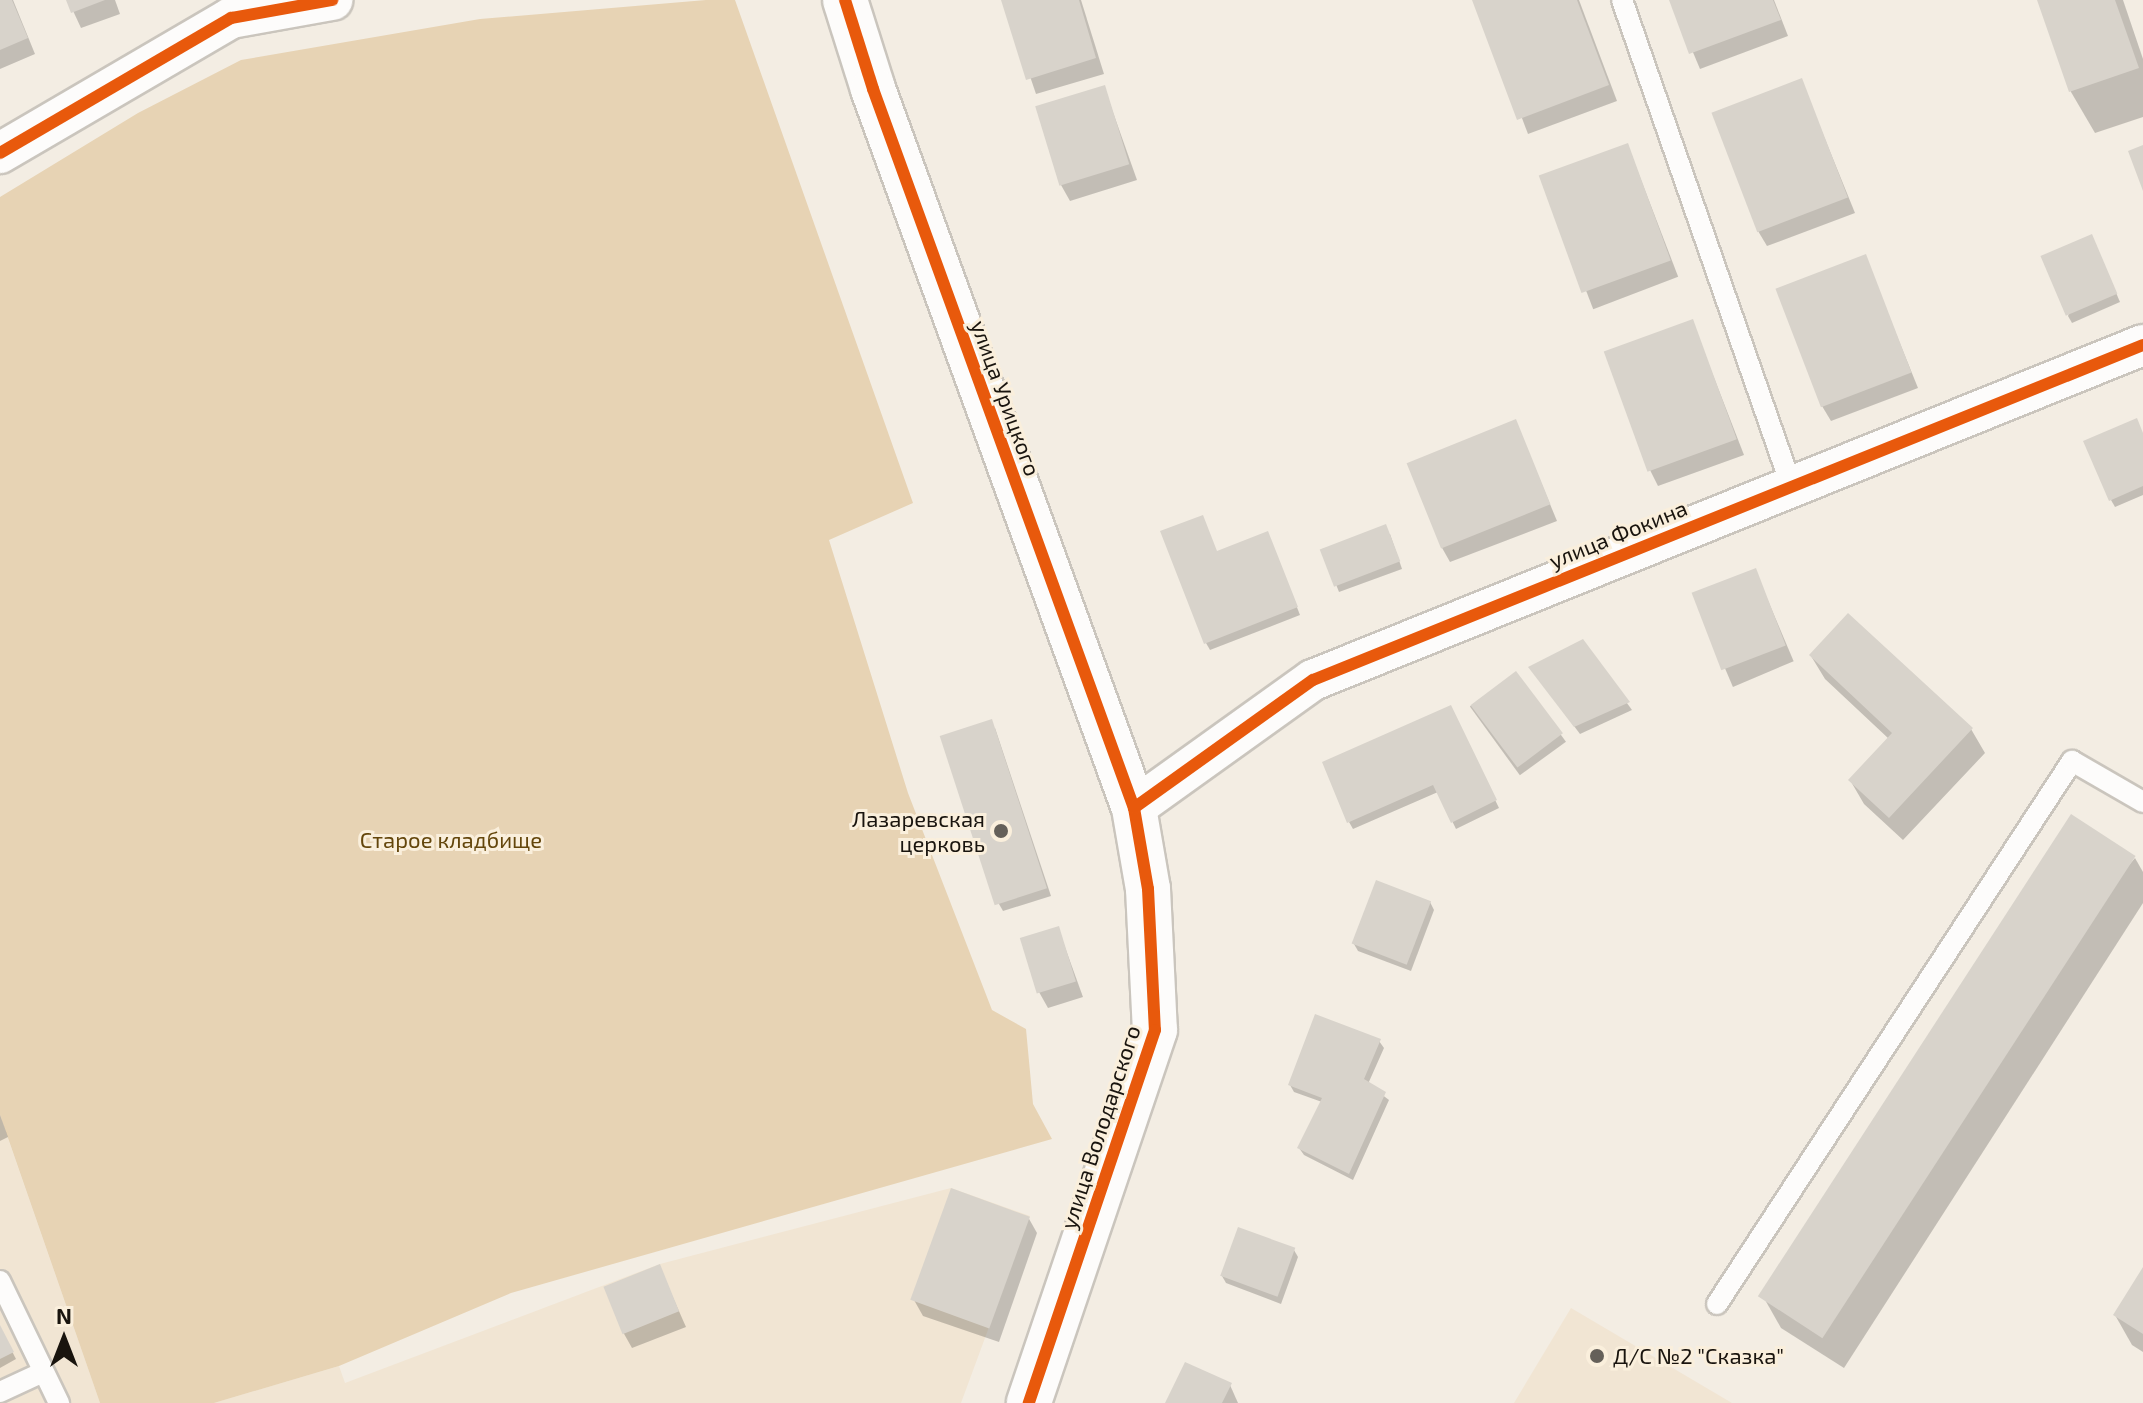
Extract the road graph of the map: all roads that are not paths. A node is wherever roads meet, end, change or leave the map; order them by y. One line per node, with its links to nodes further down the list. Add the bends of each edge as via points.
1 (332, 0): 4 (street, via 231,18)
2 (845, 0): 8 (street, улица Урицкого)
3 (1622, 0): 6 (lane)
4 (0, 153)
5 (2143, 345): 6 (street, улица Фокина)
6 (1791, 485): 8 (street, улица Фокина, via 1313,680)
7 (2143, 802): 10 (lane, via 2072,761)
8 (1134, 808): 14 (street, улица Володарского, via 1156,963 1155,1030)
9 (0, 1281): 11 (lane)
10 (1717, 1304)
11 (43, 1372): 12 (lane); 13 (lane)
12 (0, 1392)
13 (59, 1403)
14 (1029, 1403)

